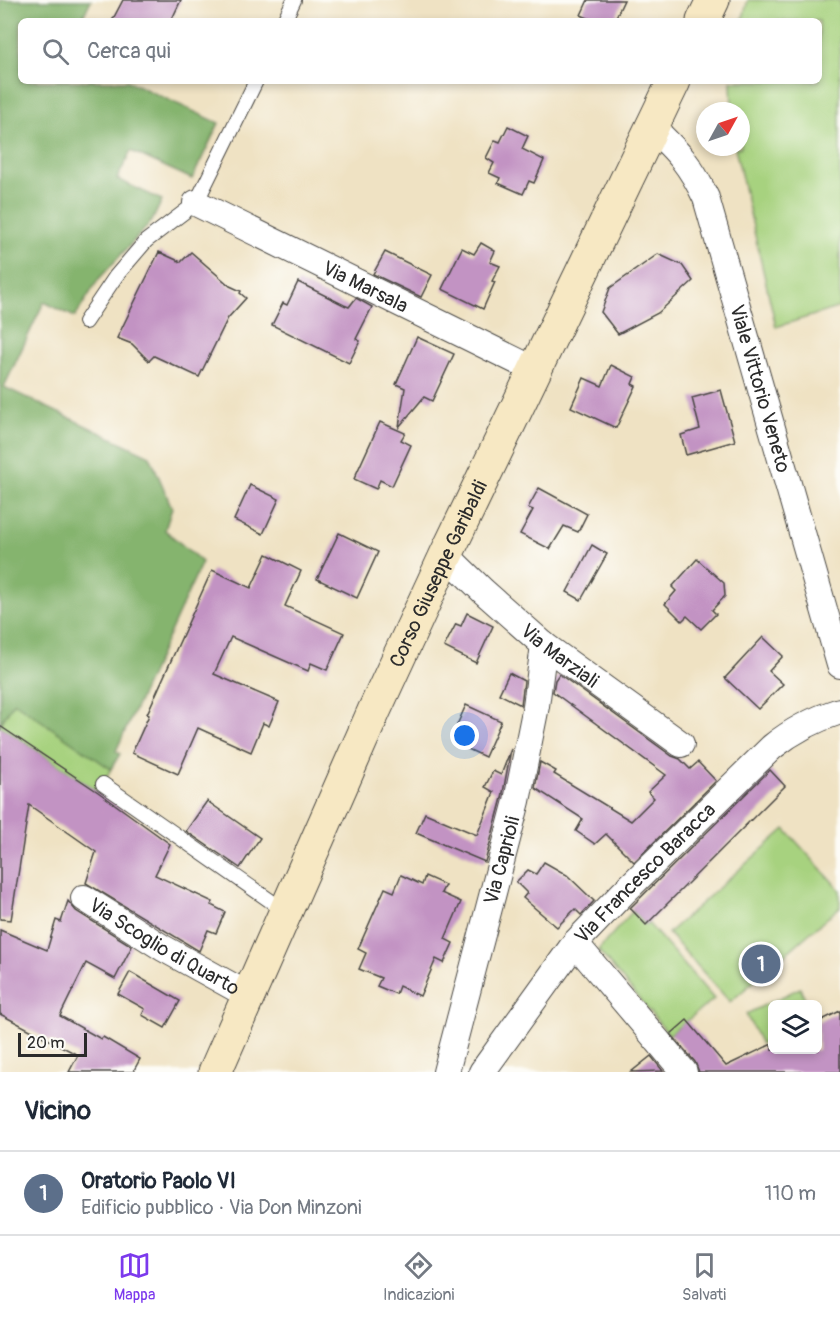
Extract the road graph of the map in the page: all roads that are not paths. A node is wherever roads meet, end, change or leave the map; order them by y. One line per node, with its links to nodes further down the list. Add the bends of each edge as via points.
1 (294, 0): 3 (lane)
2 (713, 0): 4 (main road)
3 (285, 18)
4 (704, 18)
5 (255, 84): 8 (lane)
6 (673, 84): 7 (main road, Corso Giuseppe Garibaldi)
7 (652, 127): 10 (main road, Corso Giuseppe Garibaldi); 13 (street, Viale Vittorio Veneto, via 678,152 706,198)
8 (196, 203): 9 (lane, via 146,242 116,276); 10 (street, Via Marsala)
9 (85, 322)
10 (535, 370): 11 (main road, Corso Giuseppe Garibaldi)
11 (446, 555): 12 (street, Via Marziali); 18 (main road, Corso Giuseppe Garibaldi)
12 (544, 645): 15 (street, Via Marziali); 22 (street, Via Caprioli, via 517,801)
13 (840, 665)
14 (840, 711): 19 (street, Via Francesco Baracca, via 805,724 772,747)
15 (681, 744)
16 (103, 784): 18 (lane)
17 (84, 898): 20 (street, Via Scoglio di Quarto)
18 (285, 911): 20 (main road, Corso Giuseppe Garibaldi)
19 (575, 943): 23 (street, Via Francesco Baracca); 24 (street)
20 (248, 995): 21 (main road, Corso Giuseppe Garibaldi)
21 (215, 1072)
22 (446, 1072)
23 (482, 1072)
24 (684, 1072)

